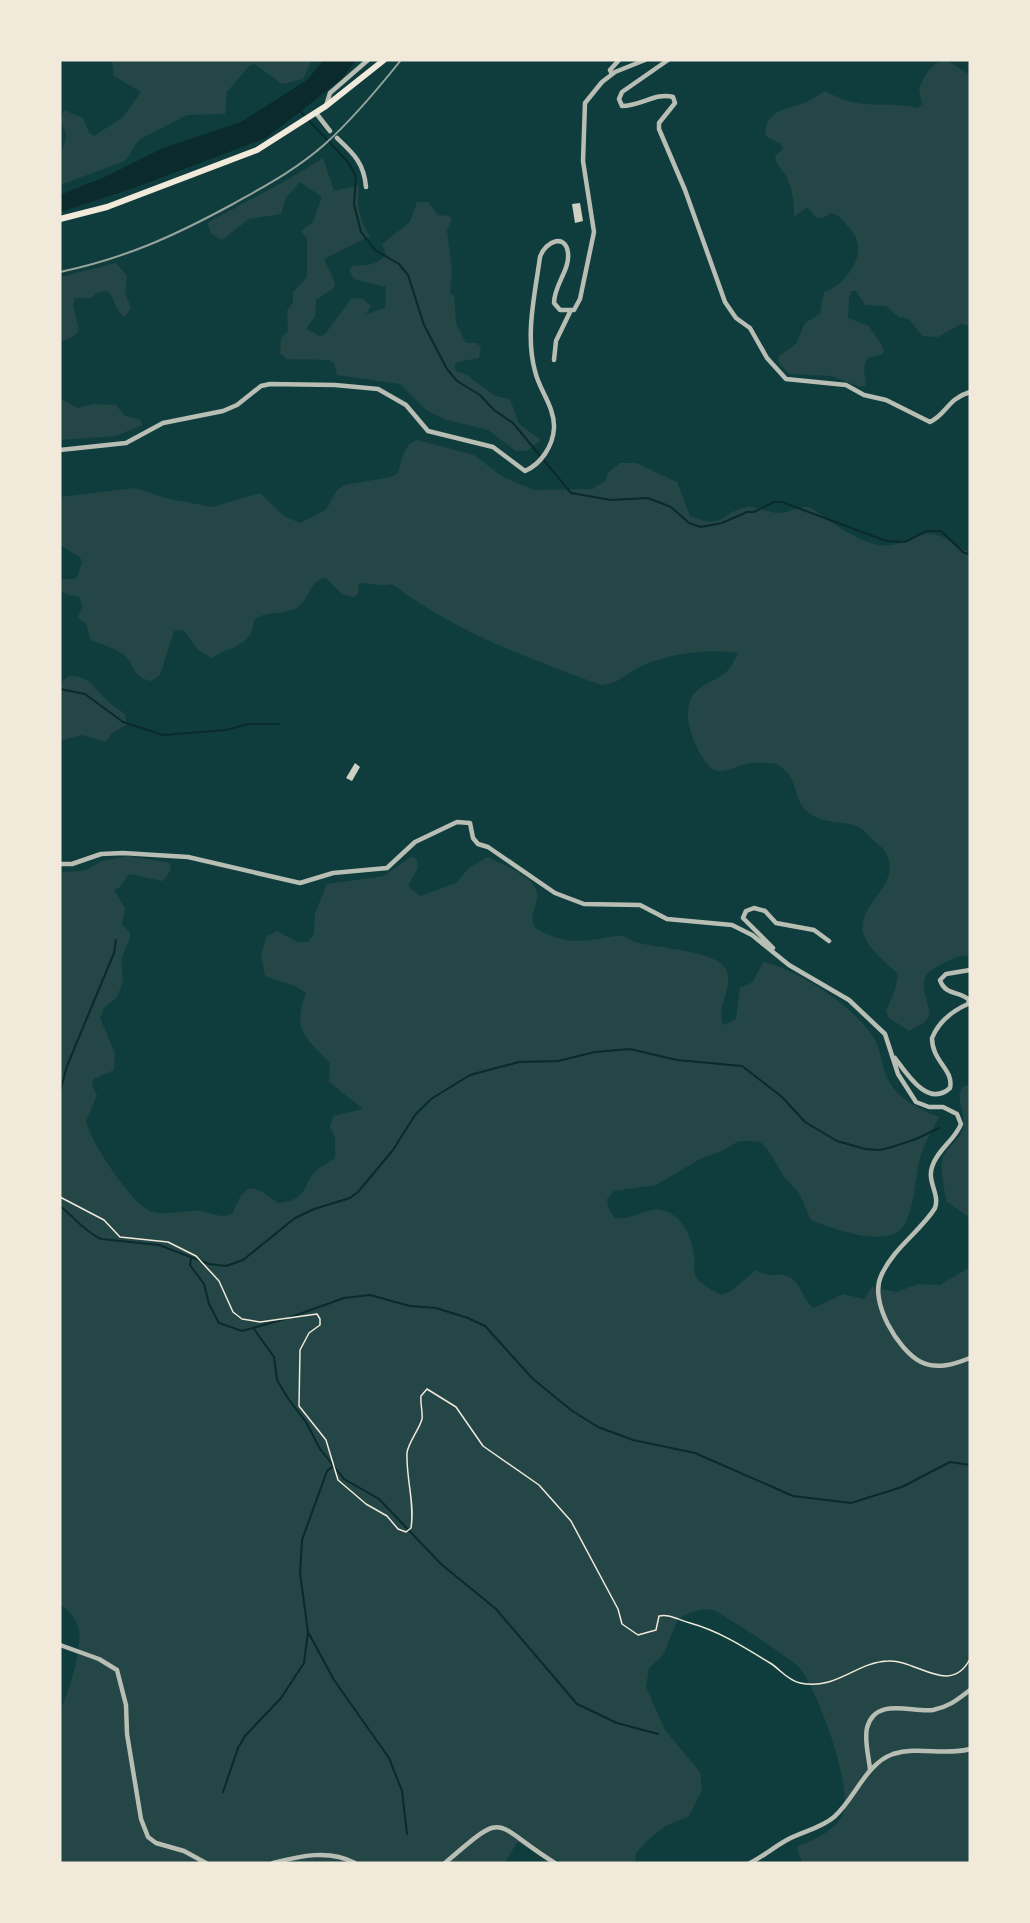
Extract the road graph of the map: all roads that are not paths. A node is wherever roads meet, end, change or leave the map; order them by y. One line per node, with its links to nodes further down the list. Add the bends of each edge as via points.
1 (368, 60): 7 (street, via 330,93)
2 (384, 60): 7 (main road)
3 (619, 60): 6 (street, via 610,70)
4 (645, 60): 6 (street)
5 (668, 60): 15 (street, via 622,92 619,99 622,106 633,106 660,96 674,97 675,103 659,123 659,129 724,302 750,328 767,358 786,379 846,385 930,422 937,419 946,405)
6 (612, 74): 13 (street, via 585,103 583,161 594,242 580,299)
7 (326, 106): 8 (main road)
8 (315, 113): 9 (street); 12 (main road, via 271,143 239,158 107,207)
9 (330, 131)
10 (337, 138): 11 (street, via 360,159)
11 (366, 187)
12 (60, 219)
13 (570, 312): 14 (street, via 556,341); 16 (street, via 560,310 554,303 568,251 561,244 550,242 540,257 531,320 535,371 554,426 551,441 537,465 525,471 494,447 428,431 406,405 378,389 288,383 261,386 223,411 156,426 126,443)
14 (554, 360)
15 (970, 392)
16 (60, 450)
17 (60, 864): 19 (street, via 101,854 188,856 300,883 333,873 387,868 415,842 457,822 470,822 478,844 555,893 584,904 634,904 667,919 732,925)
18 (829, 941): 19 (street, via 814,930 776,923 765,911 746,911 743,918 768,940)
19 (776, 953): 21 (street, via 789,965 849,1000 885,1034)
20 (970, 970): 21 (street, via 946,974 940,981 949,992 967,996 969,1001 941,1023 932,1038 936,1058 949,1074 950,1088 939,1093 924,1091)
21 (893, 1055): 22 (street, via 898,1074 916,1102 953,1110 961,1124 932,1167 930,1180 938,1201 935,1208 902,1244 880,1277 880,1303 896,1338 920,1362 951,1365)
22 (970, 1358)
23 (60, 1645): 27 (street, via 117,1670 126,1705 141,1819 148,1837)
24 (970, 1690): 26 (street, via 948,1706 932,1710 881,1710 869,1720 866,1730)
25 (970, 1749): 26 (street, via 907,1751 883,1759)
26 (870, 1770): 32 (street, via 849,1802 832,1818)
27 (206, 1863)
28 (273, 1863): 29 (street, via 331,1855)
29 (355, 1863)
30 (445, 1863): 31 (street, via 492,1826 513,1832)
31 (555, 1863)
32 (750, 1863)

